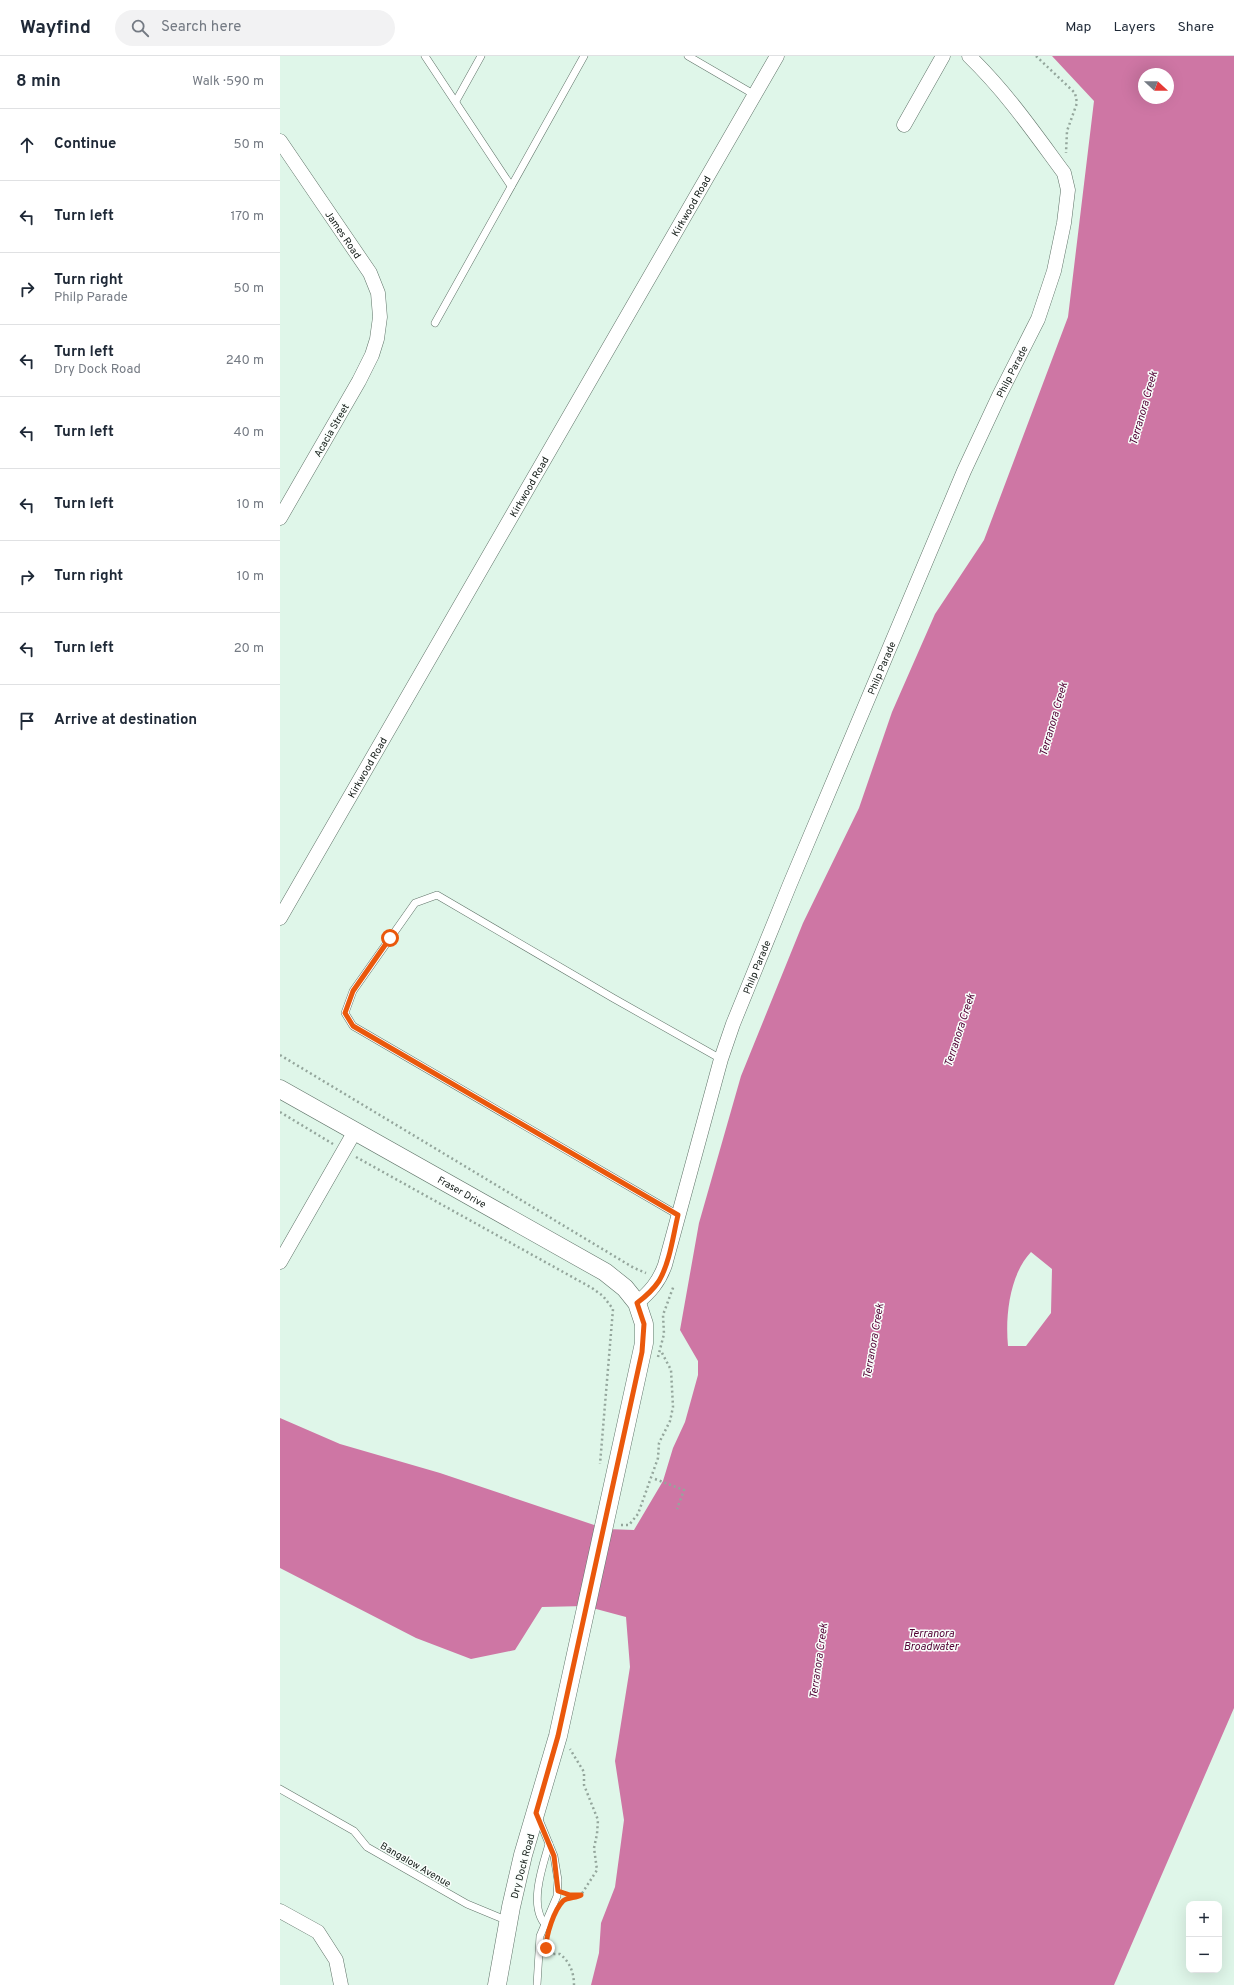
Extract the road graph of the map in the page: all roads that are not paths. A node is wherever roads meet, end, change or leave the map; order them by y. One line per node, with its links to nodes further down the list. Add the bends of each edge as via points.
1 (425, 56): 9 (lane)
2 (481, 56): 9 (lane)
3 (584, 56): 12 (lane)
4 (688, 56): 8 (lane)
5 (777, 56): 8 (street, Kirkwood Road)
6 (943, 56): 10 (street)
7 (969, 56): 17 (street, Philp Parade, via 1009,98 1068,180 1064,223 1054,271 1038,319 964,471 790,884)
8 (755, 95): 16 (street, Kirkwood Road)
9 (456, 101): 12 (lane)
10 (904, 125)
11 (280, 141): 14 (street, James Road, via 370,273 378,293 380,318)
12 (511, 186): 13 (lane)
13 (435, 323)
14 (377, 338): 15 (street, Acacia Street, via 359,381)
15 (280, 518)
16 (280, 918)
17 (721, 1059): 20 (street, Philp Parade); 20 (lane, via 437,895 416,903 353,991 345,1013 353,1026)
18 (280, 1089): 19 (street, Fraser Drive)
19 (355, 1130): 21 (street); 22 (street, Fraser Drive, via 591,1263 618,1281)
20 (678, 1215): 22 (street, Philp Parade, via 659,1280)
21 (280, 1262)
22 (637, 1303): 24 (street, Dry Dock Road, via 644,1324 644,1344 558,1736)
23 (280, 1789): 27 (lane, Bangalow Avenue, via 354,1831 367,1847 474,1908)
24 (536, 1813): 25 (lane); 27 (street, Dry Dock Road, via 523,1855)
25 (549, 1844): 28 (lane, via 540,1876 537,1907); 28 (lane, via 554,1856 558,1891)
26 (280, 1911): 29 (street, via 318,1932 336,1960)
27 (508, 1921): 30 (street, Dry Dock Road)
28 (544, 1922): 31 (lane, via 538,1949)
29 (341, 1985)
30 (497, 1985)
31 (537, 1985)

